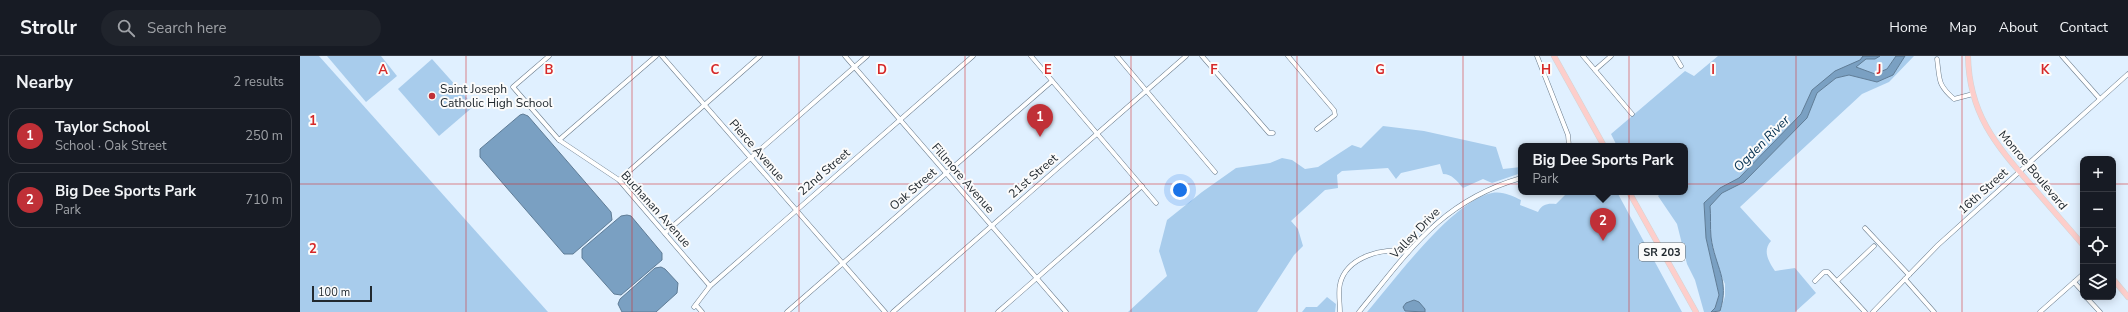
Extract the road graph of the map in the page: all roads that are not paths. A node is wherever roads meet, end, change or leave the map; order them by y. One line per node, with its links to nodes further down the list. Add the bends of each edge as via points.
1 (548, 56): 35 (street, Buchanan Avenue, via 513,87)
2 (656, 56): 35 (street)
3 (662, 56): 29 (street, Pierce Avenue)
4 (760, 56): 29 (street)
5 (845, 56): 22 (street, Fillmore Avenue)
6 (867, 56): 22 (street)
7 (973, 56): 31 (street, 22nd Street)
8 (1031, 56): 25 (street)
9 (1117, 56): 26 (street)
10 (1186, 56): 26 (street, 21st Street)
11 (1202, 56): 34 (street, via 1269,133)
12 (1537, 56): 36 (street, via 1568,135)
13 (1554, 56): 37 (main road)
14 (1583, 56): 23 (street)
15 (1611, 56): 23 (street)
16 (1674, 56): 21 (street)
17 (1968, 56): 27 (main road, Monroe Boulevard)
18 (2062, 56): 28 (street)
19 (1289, 57): 32 (street, via 1334,110 1335,114)
20 (1937, 59): 27 (street, via 1941,86 1954,99)
21 (1681, 66)
22 (854, 67): 31 (street, Fillmore Avenue); 38 (street)
23 (1595, 70): 30 (street)
24 (2128, 74): 28 (street, 16th Street)
25 (1052, 80): 33 (street); 41 (street, Oak Street)
26 (1147, 90): 33 (street, 21st Street); 39 (street)
27 (1972, 94): 40 (main road, Monroe Boulevard, via 1990,134)
28 (2100, 99): 40 (street, 16th Street)
29 (704, 105): 38 (street, Pierce Avenue); 43 (street)
30 (1632, 114)
31 (899, 120): 41 (street, Fillmore Avenue); 47 (street, 22nd Street)
32 (1317, 129)
33 (1098, 133): 44 (street); 48 (street, 21st Street)
34 (1273, 133)
35 (559, 140): 43 (street, Buchanan Avenue)
36 (1569, 143)
37 (1602, 143)
38 (750, 158): 47 (street, Pierce Avenue); 50 (street)
39 (1215, 172)
40 (2019, 172): 51 (main road, Monroe Boulevard); 55 (street, 16th Street, via 1938,245)
41 (946, 174): 48 (street, Fillmore Avenue); 54 (street, Oak Street)
42 (1518, 179): 53 (street, Valley Drive, via 1490,188 1468,199 1441,218)
43 (619, 180): 50 (street, Buchanan Avenue)
44 (1142, 186): 46 (street); 57 (street)
45 (1631, 195): 75 (main road, SR 203)
46 (1156, 203)
47 (796, 210): 54 (street, Pierce Avenue); 63 (street, 22nd Street)
48 (991, 226): 57 (street, Fillmore Avenue); 70 (street, 21st Street)
49 (1864, 228): 55 (street)
50 (665, 233): 63 (street, Buchanan Avenue)
51 (2080, 242)
52 (1874, 246): 60 (street)
53 (1408, 252): 73 (street, via 1398,249 1377,252 1360,260 1346,273 1340,283); 74 (street, Valley Drive)
54 (842, 263): 68 (street, Oak Street); 69 (street, Pierce Avenue)
55 (1909, 275): 58 (street, 16th Street)
56 (2080, 277): 61 (street)
57 (1037, 278): 71 (street); 72 (street, Fillmore Avenue)
58 (1905, 279): 77 (street, 16th Street); 78 (street)
59 (1815, 281): 60 (street, via 1826,272)
60 (1837, 281): 76 (street)
61 (2074, 282): 64 (street); 79 (street)
62 (2116, 283): 65 (main road)
63 (710, 286): 67 (street, 22nd Street, via 695,306)
64 (2080, 289)
65 (2128, 297)
66 (2089, 300): 80 (street)
67 (702, 312)
68 (786, 312)
69 (885, 312)
70 (893, 312)
71 (998, 312)
72 (1066, 312)
73 (1340, 312)
74 (1359, 312)
75 (1696, 312)
76 (1864, 312)
77 (1873, 312)
78 (1934, 312)
79 (2041, 312)
80 (2100, 312)

